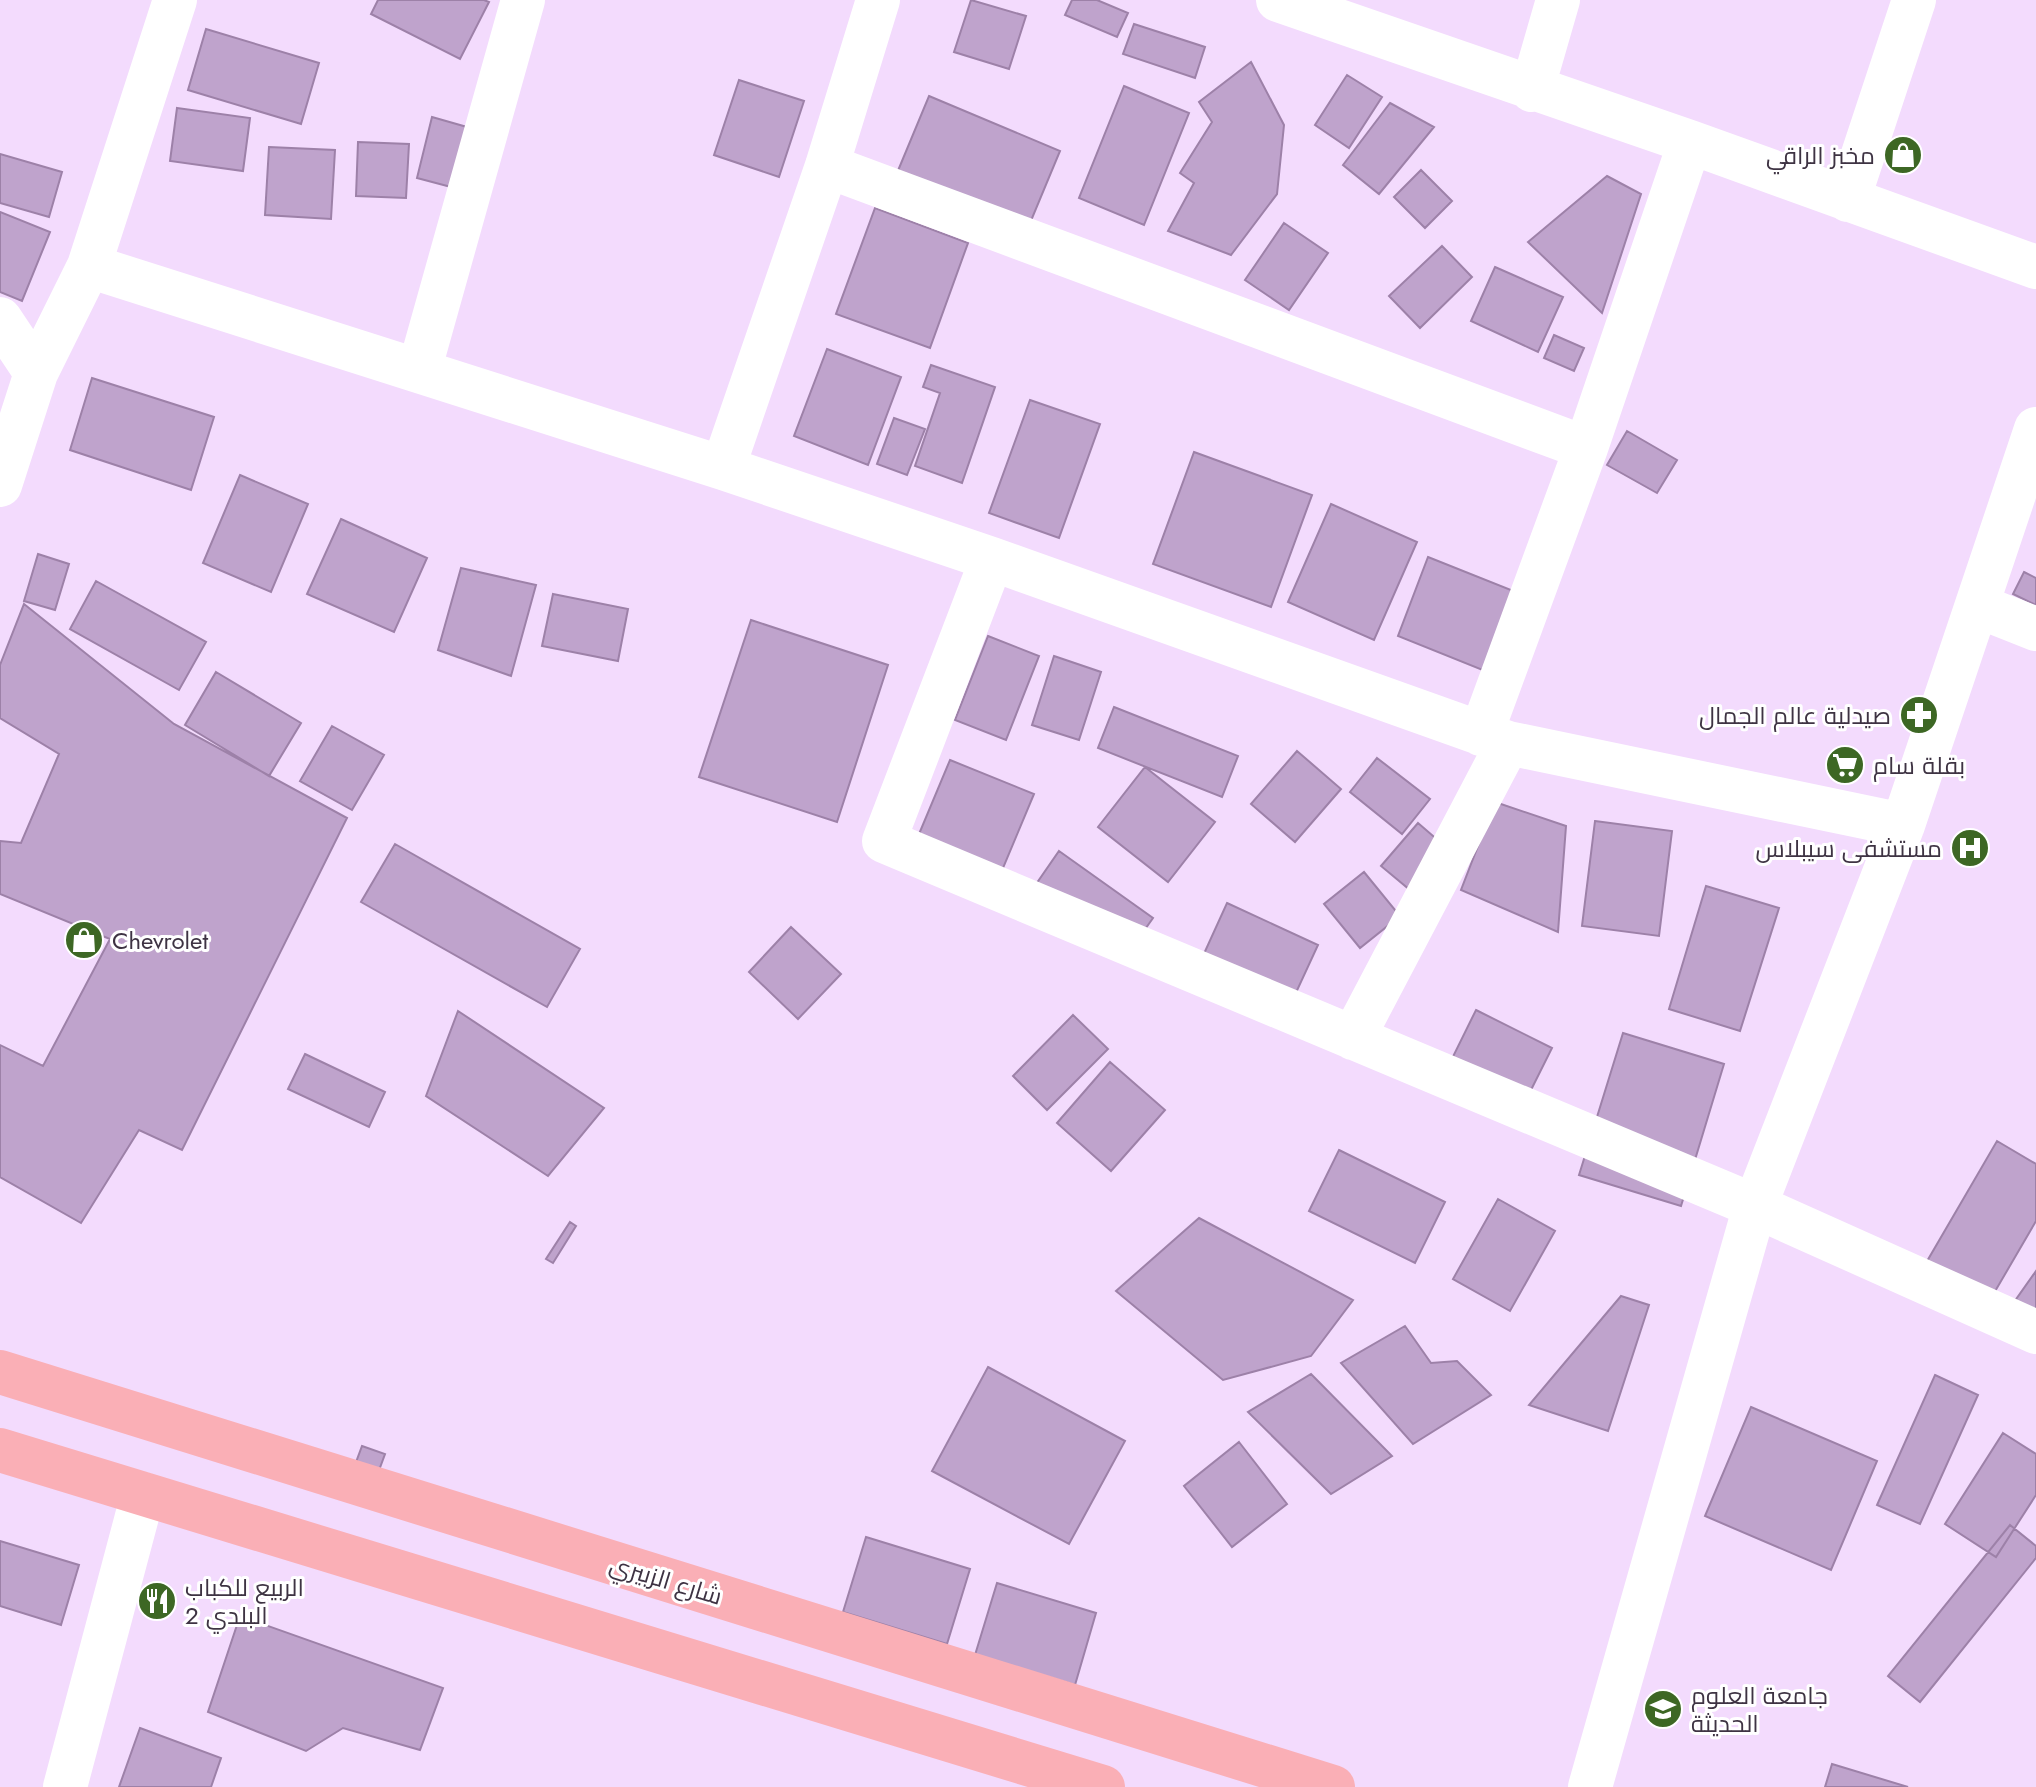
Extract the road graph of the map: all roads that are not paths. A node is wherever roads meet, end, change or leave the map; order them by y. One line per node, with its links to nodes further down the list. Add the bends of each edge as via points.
1 (175, 0): 11 (street)
2 (523, 0): 14 (street)
3 (878, 0): 9 (street)
4 (1278, 0): 7 (street)
5 (1558, 0): 7 (street)
6 (1914, 0): 10 (street)
7 (1532, 90): 8 (street)
8 (1690, 142): 10 (street); 17 (street)
9 (827, 166): 17 (street); 18 (street)
10 (1848, 200): 12 (street)
11 (89, 266): 14 (street); 15 (street)
12 (2036, 267)
13 (0, 319): 15 (street)
14 (419, 371): 18 (street)
15 (36, 373): 19 (street)
16 (2036, 429): 21 (street)
17 (1586, 448): 23 (street)
18 (723, 468): 20 (street)
19 (0, 485)
20 (992, 559): 23 (street); 25 (street, via 884,841)
21 (1978, 606): 22 (street); 24 (street)
22 (2036, 629)
23 (1494, 739): 24 (street); 25 (street)
24 (1903, 825): 26 (street)
25 (1353, 1038): 26 (street)
26 (1755, 1206): 27 (street); 34 (street)
27 (2036, 1332)
28 (0, 1372): 33 (main road, شارع الزبيري)
29 (0, 1450): 30 (main road)
30 (143, 1494): 31 (street); 32 (main road)
31 (65, 1787)
32 (1103, 1787)
33 (1333, 1787)
34 (1590, 1787)

